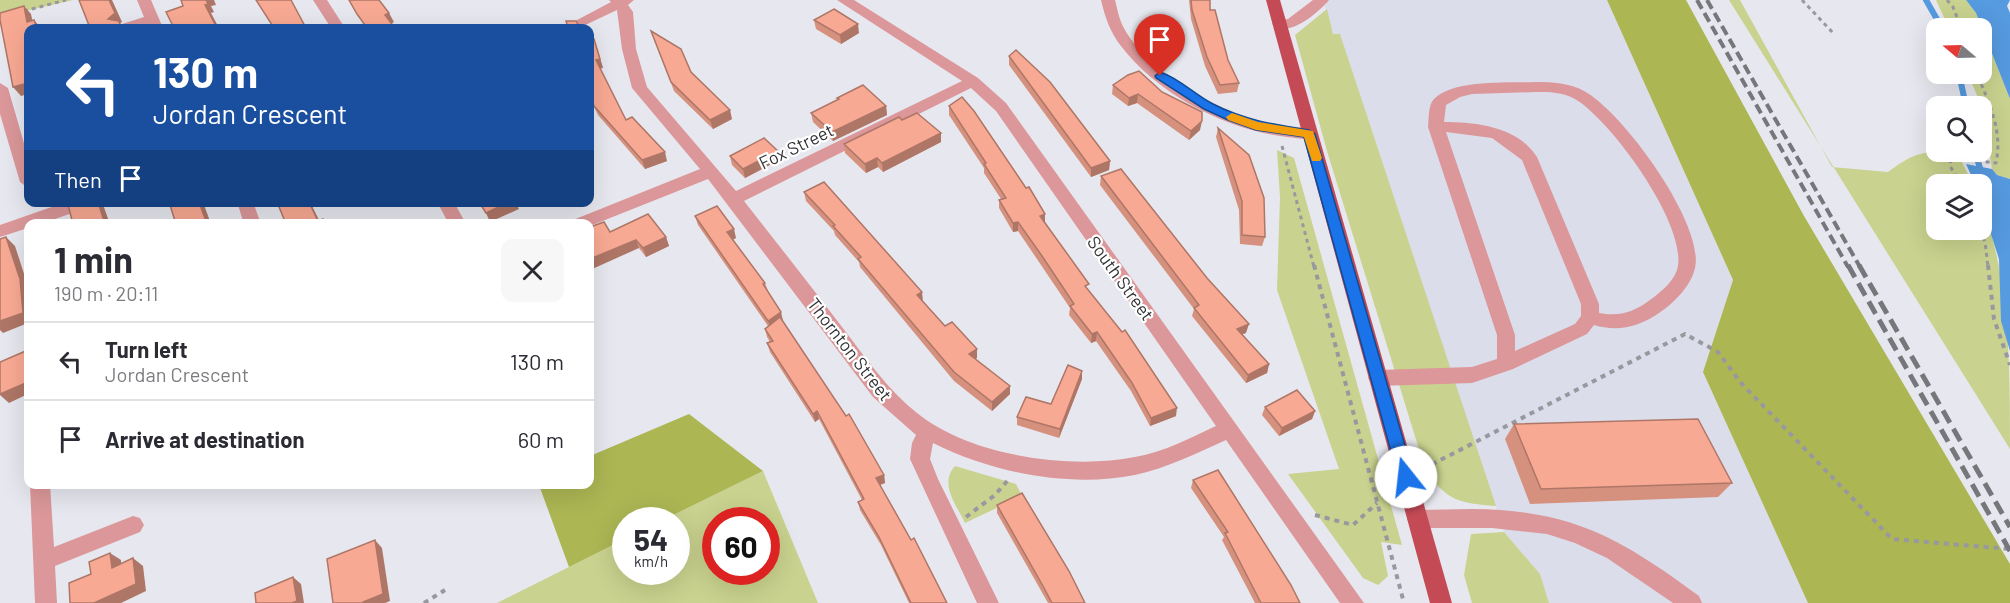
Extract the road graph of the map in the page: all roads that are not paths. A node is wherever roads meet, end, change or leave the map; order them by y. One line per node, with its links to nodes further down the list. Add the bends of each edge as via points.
1 (144, 0): 8 (street)
2 (320, 0): 9 (street)
3 (844, 0): 12 (street, South Street)
4 (1108, 0): 15 (street, via 1125,39 1171,84 1256,126)
5 (1273, 0): 11 (main road)
6 (1322, 0): 11 (street, via 1292,23)
7 (621, 1): 10 (street); 17 (street, Thornton Street, via 640,88)
8 (154, 24)
9 (335, 24)
10 (577, 24)
11 (1279, 24): 15 (main road)
12 (973, 81): 18 (street, Fox Street); 27 (street, South Street, via 1000,107)
13 (0, 88): 16 (street)
14 (1436, 127): 24 (street, via 1493,131 1516,142 1529,157 1590,304); 24 (street, via 1439,103 1450,93 1540,87 1577,93 1597,104 1623,135 1661,190 1683,235 1688,261 1682,278 1660,302 1635,318 1604,322); 25 (street, via 1506,335)
15 (1309, 134): 26 (main road)
16 (24, 169)
17 (711, 171): 18 (street, Thornton Street); 21 (street)
18 (734, 199): 28 (street, Thornton Street, via 880,391)
19 (68, 207): 20 (street)
20 (38, 215)
21 (591, 219)
22 (24, 221): 23 (street)
23 (0, 231)
24 (1590, 317): 25 (street, via 1581,329)
25 (1506, 364): 26 (street, via 1472,375)
26 (1378, 378): 30 (main road)
27 (1229, 429): 28 (street, Thornton Street, via 1170,456 1097,471 1023,463); 35 (street, South Street)
28 (929, 432): 34 (street, via 922,443 920,459)
29 (40, 489): 32 (street)
30 (1418, 519): 36 (main road); 37 (street, via 1500,520 1564,528 1630,559)
31 (133, 525): 32 (street)
32 (44, 561): 33 (street)
33 (46, 603)
34 (988, 603)
35 (1353, 603)
36 (1441, 603)
37 (1691, 603)

